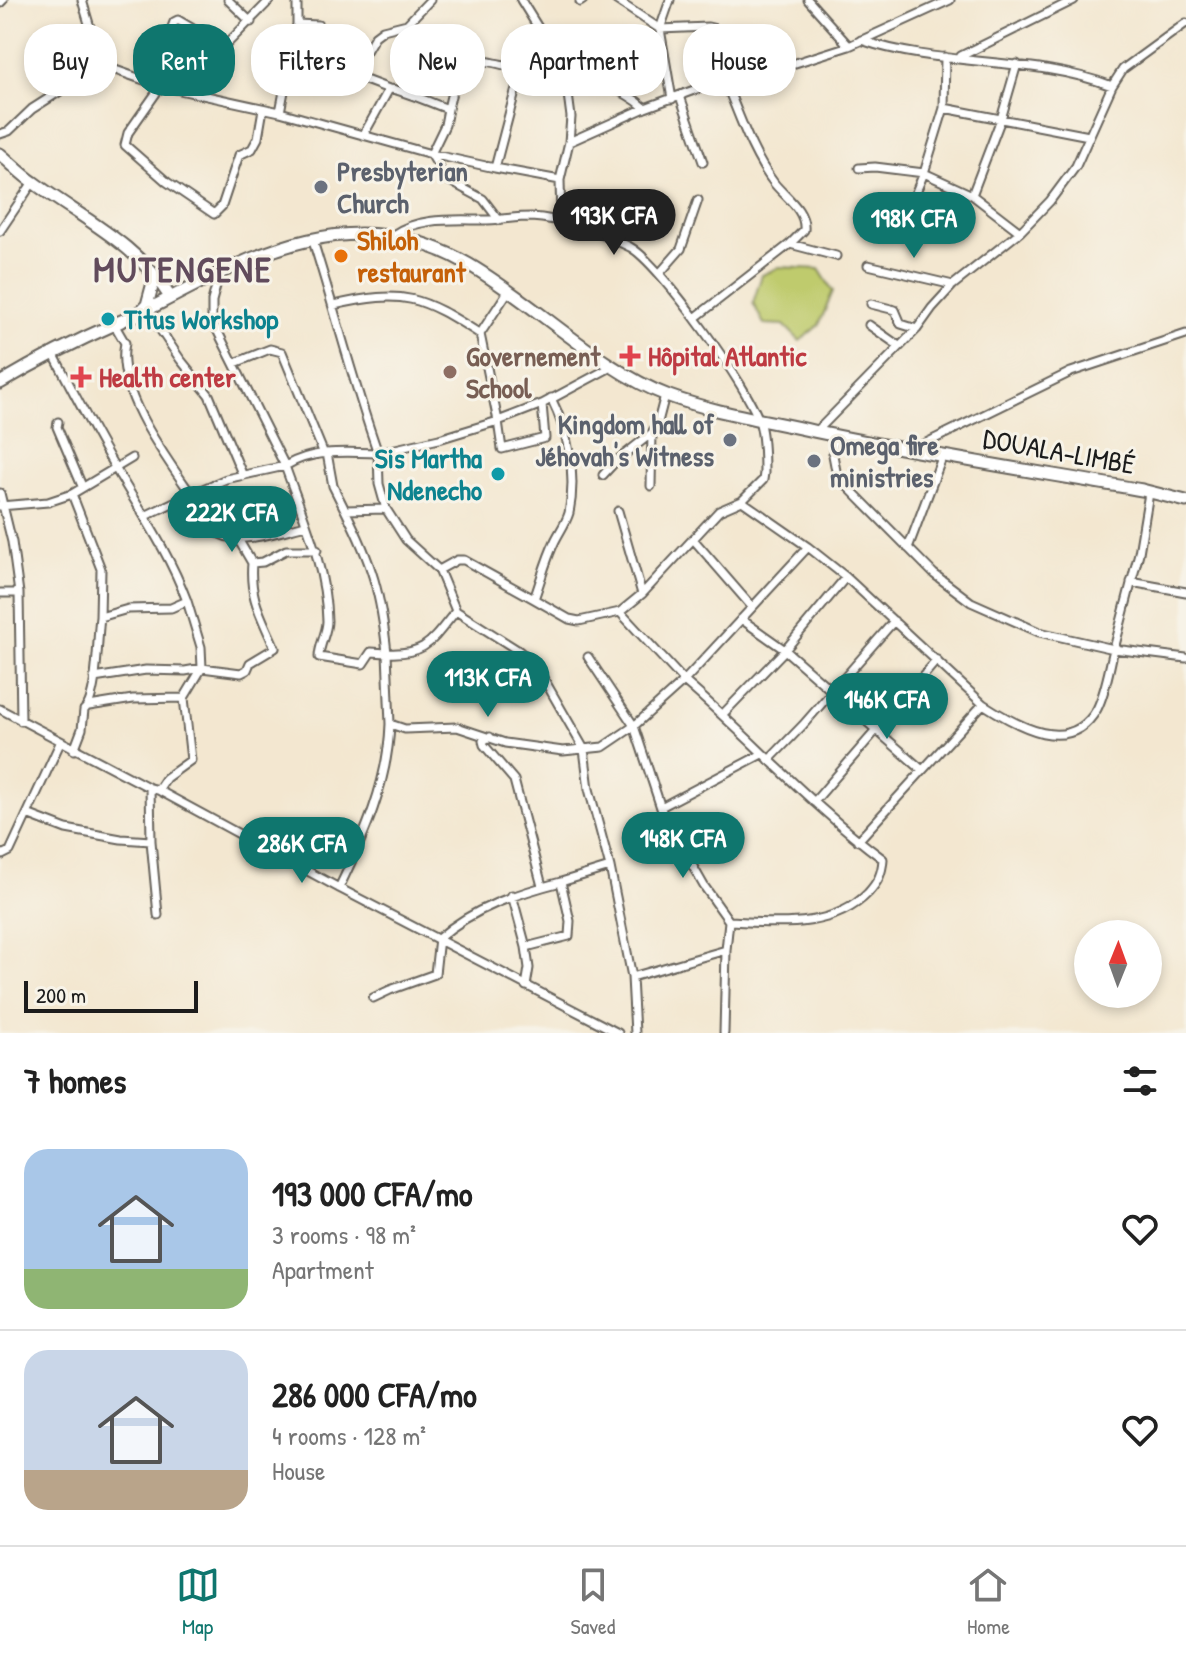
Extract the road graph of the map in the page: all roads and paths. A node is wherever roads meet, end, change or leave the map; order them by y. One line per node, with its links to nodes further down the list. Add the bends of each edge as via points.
1 (82, 0): 15 (street)
2 (228, 0): 13 (street)
3 (270, 0): 13 (street)
4 (297, 0): 16 (street)
5 (430, 0): 21 (street, via 407,24)
6 (521, 0): 17 (street)
7 (616, 0): 18 (street)
8 (670, 0): 19 (street)
9 (808, 0): 23 (street)
10 (950, 0): 12 (street)
11 (1074, 0): 25 (street)
12 (937, 3): 22 (street)
13 (251, 22): 20 (street)
14 (1186, 23): 31 (street, via 1138,55)
15 (89, 24)
16 (297, 24)
17 (536, 24)
18 (652, 24)
19 (662, 24)
20 (235, 37)
21 (374, 38)
22 (861, 40): 23 (street); 24 (street, via 893,51)
23 (849, 46): 27 (street)
24 (945, 57): 25 (street); 44 (street)
25 (959, 57): 29 (street)
26 (667, 59): 42 (street)
27 (796, 63)
28 (501, 64): 46 (street, via 484,60 466,65 455,76)
29 (1017, 64): 31 (street, via 1062,70); 48 (street)
30 (374, 83): 32 (street)
31 (1112, 86): 51 (street)
32 (389, 89): 46 (street); 50 (street)
33 (683, 94): 42 (street)
34 (52, 96): 49 (street)
35 (154, 96): 45 (street, via 125,145 214,214 222,206 239,155 252,149 258,138)
36 (205, 96): 45 (street)
37 (283, 96): 47 (street)
38 (514, 96): 56 (street)
39 (568, 96): 52 (street)
40 (630, 96): 43 (street)
41 (732, 96): 70 (street, via 763,166 804,220 804,230)
42 (676, 97): 43 (street); 55 (street)
43 (645, 108): 52 (street)
44 (944, 108): 48 (street); 58 (street)
45 (263, 109): 47 (street)
46 (448, 109): 54 (street)
47 (280, 112): 50 (street)
48 (1001, 119): 51 (street); 61 (street)
49 (0, 134)
50 (364, 134): 54 (street)
51 (1089, 136): 67 (street, via 1065,184)
52 (569, 142): 59 (street)
53 (0, 154): 60 (highway)
54 (431, 154): 56 (street); 64 (street, via 446,179 483,199)
55 (703, 162)
56 (495, 168): 59 (street)
57 (859, 168): 58 (street)
58 (924, 173): 61 (street); 62 (street)
59 (560, 180): 65 (street)
60 (33, 182): 66 (street); 75 (highway, via 107,231)
61 (972, 195): 67 (street)
62 (913, 199)
63 (698, 200): 73 (street, via 681,249)
64 (499, 220): 65 (street); 68 (street, via 412,224)
65 (561, 222): 73 (street, via 633,248)
66 (0, 231)
67 (1020, 232): 77 (street)
68 (393, 235): 69 (highway, DOUALA-LIMBÉ, via 362,232); 78 (highway, DOUALA-LIMBÉ, via 465,262)
69 (312, 238): 74 (highway, DOUALA-LIMBÉ); 81 (street)
70 (790, 244): 71 (street); 83 (street)
71 (836, 256)
72 (868, 265): 77 (street)
73 (660, 273): 83 (street)
74 (219, 275): 76 (highway, DOUALA-LIMBÉ); 91 (street, via 212,320)
75 (156, 282): 76 (highway); 79 (highway); 82 (highway)
76 (192, 285): 79 (highway, DOUALA-LIMBÉ)
77 (953, 285): 86 (street)
78 (509, 290): 87 (street); 92 (highway, DOUALA-LIMBÉ)
79 (167, 299): 82 (highway, DOUALA-LIMBÉ)
80 (871, 304): 86 (street, via 895,310 901,324)
81 (334, 305): 87 (street, via 376,297 414,298); 104 (street)
82 (142, 312): 84 (highway, DOUALA-LIMBÉ); 111 (street, via 209,395)
83 (695, 318): 98 (street)
84 (114, 324): 90 (highway, DOUALA-LIMBÉ); 117 (street, via 125,343 122,359 137,406)
85 (869, 325): 89 (street)
86 (917, 329): 89 (street)
87 (480, 334): 97 (street)
88 (1186, 334): 103 (street, via 1071,372)
89 (899, 346): 100 (street)
90 (54, 355): 93 (highway, DOUALA-LIMBÉ); 109 (street)
91 (235, 363): 105 (street, via 270,349 282,352); 108 (street)
92 (613, 366): 94 (highway, DOUALA-LIMBÉ); 95 (street)
93 (0, 383)
94 (665, 395): 98 (highway, DOUALA-LIMBÉ); 101 (street)
95 (551, 398): 96 (street); 139 (street, via 567,436 570,497)
96 (542, 404): 97 (street); 97 (street, via 544,439 502,449)
97 (498, 421): 104 (street)
98 (765, 421): 100 (highway, DOUALA-LIMBÉ); 118 (street, via 763,480)
99 (58, 422): 112 (street)
100 (817, 431): 102 (highway, DOUALA-LIMBÉ)
101 (652, 433): 110 (street); 113 (street)
102 (834, 436): 103 (highway, DOUALA-LIMBÉ); 129 (street, via 837,476)
103 (912, 450): 106 (highway, DOUALA-LIMBÉ)
104 (378, 453): 105 (street); 121 (street)
105 (326, 454): 108 (street, via 299,457); 122 (street)
106 (943, 455): 115 (highway, DOUALA-LIMBÉ); 129 (street)
107 (132, 458): 109 (street)
108 (285, 466): 111 (street); 125 (street)
109 (116, 469): 112 (street); 124 (street)
110 (603, 475)
111 (243, 476): 117 (street)
112 (82, 486): 116 (street)
113 (651, 486)
114 (0, 493): 120 (street)
115 (1149, 493): 119 (highway, DOUALA-LIMBÉ); 134 (street)
116 (72, 494): 120 (street); 144 (street, via 101,569)
117 (191, 494): 124 (street); 126 (street, via 216,532)
118 (742, 501): 127 (street, via 719,511); 128 (street)
119 (1186, 501)
120 (1, 506): 137 (street)
121 (386, 509): 122 (street); 132 (street, via 406,540)
122 (345, 510): 149 (street, via 380,594)
123 (618, 511): 138 (street)
124 (145, 516): 140 (street)
125 (306, 525): 126 (street); 130 (street)
126 (238, 539): 131 (street)
127 (693, 539): 138 (street); 141 (street)
128 (808, 547): 133 (street); 141 (street)
129 (908, 548): 147 (street, via 971,602 1039,632)
130 (317, 550): 131 (street, via 289,549); 149 (street, via 327,622 319,657 363,664 371,652)
131 (252, 563): 153 (street, via 256,606 275,648 241,673)
132 (439, 570): 139 (street, via 464,560); 142 (street)
133 (846, 577): 146 (street); 148 (street)
134 (1131, 582): 135 (street); 147 (street)
135 (1186, 592)
136 (0, 593): 137 (street)
137 (19, 593): 162 (street)
138 (642, 594): 143 (street)
139 (534, 599): 143 (street, via 579,621)
140 (187, 601): 144 (street); 153 (street)
141 (752, 607): 145 (street)
142 (456, 611): 149 (street, via 422,649); 168 (street, via 532,662)
143 (620, 612): 155 (street)
144 (100, 617): 154 (street)
145 (741, 619): 148 (street); 155 (street)
146 (894, 621): 152 (street); 156 (street)
147 (1114, 649): 151 (street); 158 (street, via 1097,708 1071,733 1028,731)
148 (785, 650): 156 (street); 161 (street)
149 (387, 653): 163 (street)
150 (588, 657): 164 (street)
151 (1186, 658)
152 (937, 660): 158 (street); 165 (street)
153 (202, 668): 154 (street); 157 (street)
154 (94, 678): 159 (street)
155 (684, 681): 161 (street); 164 (street)
156 (833, 691): 165 (street); 170 (street)
157 (184, 698): 159 (street); 172 (street, via 191,760)
158 (983, 704): 171 (street)
159 (89, 706): 169 (street)
160 (0, 709): 162 (street)
161 (723, 714): 170 (street)
162 (21, 721): 167 (street)
163 (390, 724): 166 (street, via 405,729 457,727); 182 (street, via 378,796)
164 (634, 726): 168 (street, via 608,745); 174 (street)
165 (876, 730): 171 (street); 173 (street)
166 (490, 737): 168 (street, via 550,750); 181 (street, via 484,745 517,789)
167 (60, 743): 169 (street); 175 (street)
168 (584, 749): 179 (street)
169 (74, 750): 172 (street)
170 (766, 757): 173 (street); 174 (street)
171 (921, 769): 177 (street)
172 (154, 789): 176 (street); 182 (street)
173 (814, 802): 177 (street)
174 (661, 807): 185 (street)
175 (27, 814): 176 (street, via 66,829); 178 (street, via 10,851)
176 (151, 841): 184 (street)
177 (858, 841): 185 (street, via 883,859 879,879 856,905 821,920)
178 (0, 856)
179 (610, 867): 180 (street); 189 (street)
180 (561, 882): 181 (street); 187 (street, via 569,936)
181 (542, 886): 183 (street)
182 (339, 888): 186 (street)
183 (512, 895): 186 (street); 187 (street)
184 (158, 915)
185 (729, 921): 188 (street)
186 (439, 938): 190 (street); 191 (street, via 435,974)
187 (526, 947): 190 (street)
188 (726, 950): 189 (street); 194 (street)
189 (632, 977): 193 (street)
190 (526, 986): 192 (street)
191 (373, 998)
192 (618, 1033)
193 (635, 1033)
194 (724, 1033)

